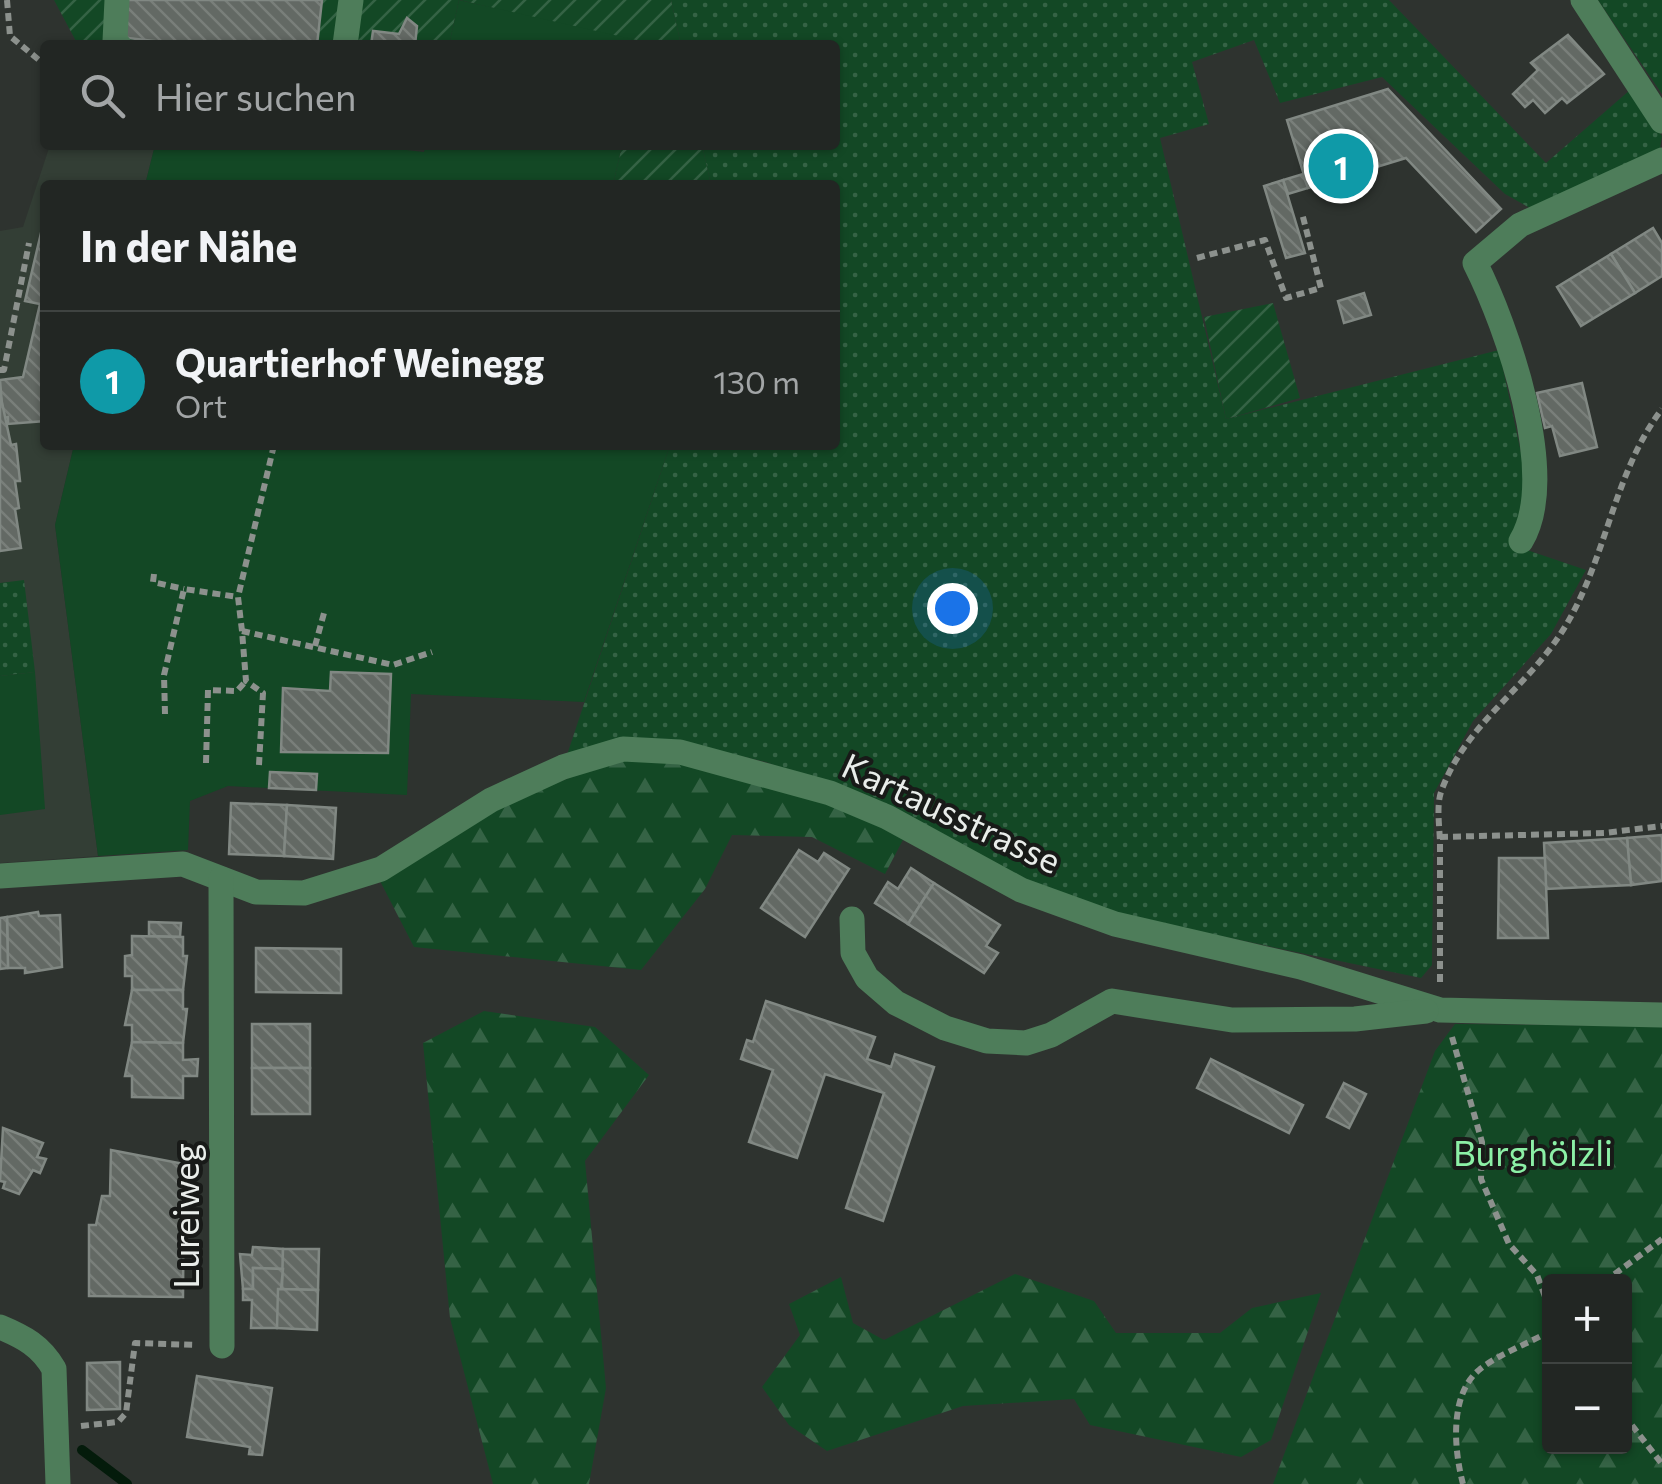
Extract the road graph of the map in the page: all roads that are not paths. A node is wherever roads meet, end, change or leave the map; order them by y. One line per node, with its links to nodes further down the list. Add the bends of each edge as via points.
1 (116, 0): 4 (street)
2 (351, 0): 5 (street)
3 (1583, 0): 6 (street)
4 (115, 40)
5 (346, 40)
6 (1662, 121)
7 (1662, 160): 8 (street, via 1520,225 1475,263 1497,306 1534,459 1532,524)
8 (1520, 541)
9 (0, 876): 10 (street, Kartausstrasse, via 183,864)
10 (221, 879): 12 (street, Kartausstrasse, via 264,893 332,888 381,869 491,800 562,768 622,749 680,752 830,793 1021,890 1115,924 1301,967); 15 (street, Lureiweg)
11 (852, 919): 12 (street, via 853,954 867,978 896,1003 987,1041 1026,1043 1051,1035 1112,1001 1232,1020)
12 (1440, 1010): 13 (street, Kartausstrasse)
13 (1662, 1015)
14 (0, 1327): 16 (street, via 28,1339 54,1369)
15 (222, 1346)
16 (58, 1484)

